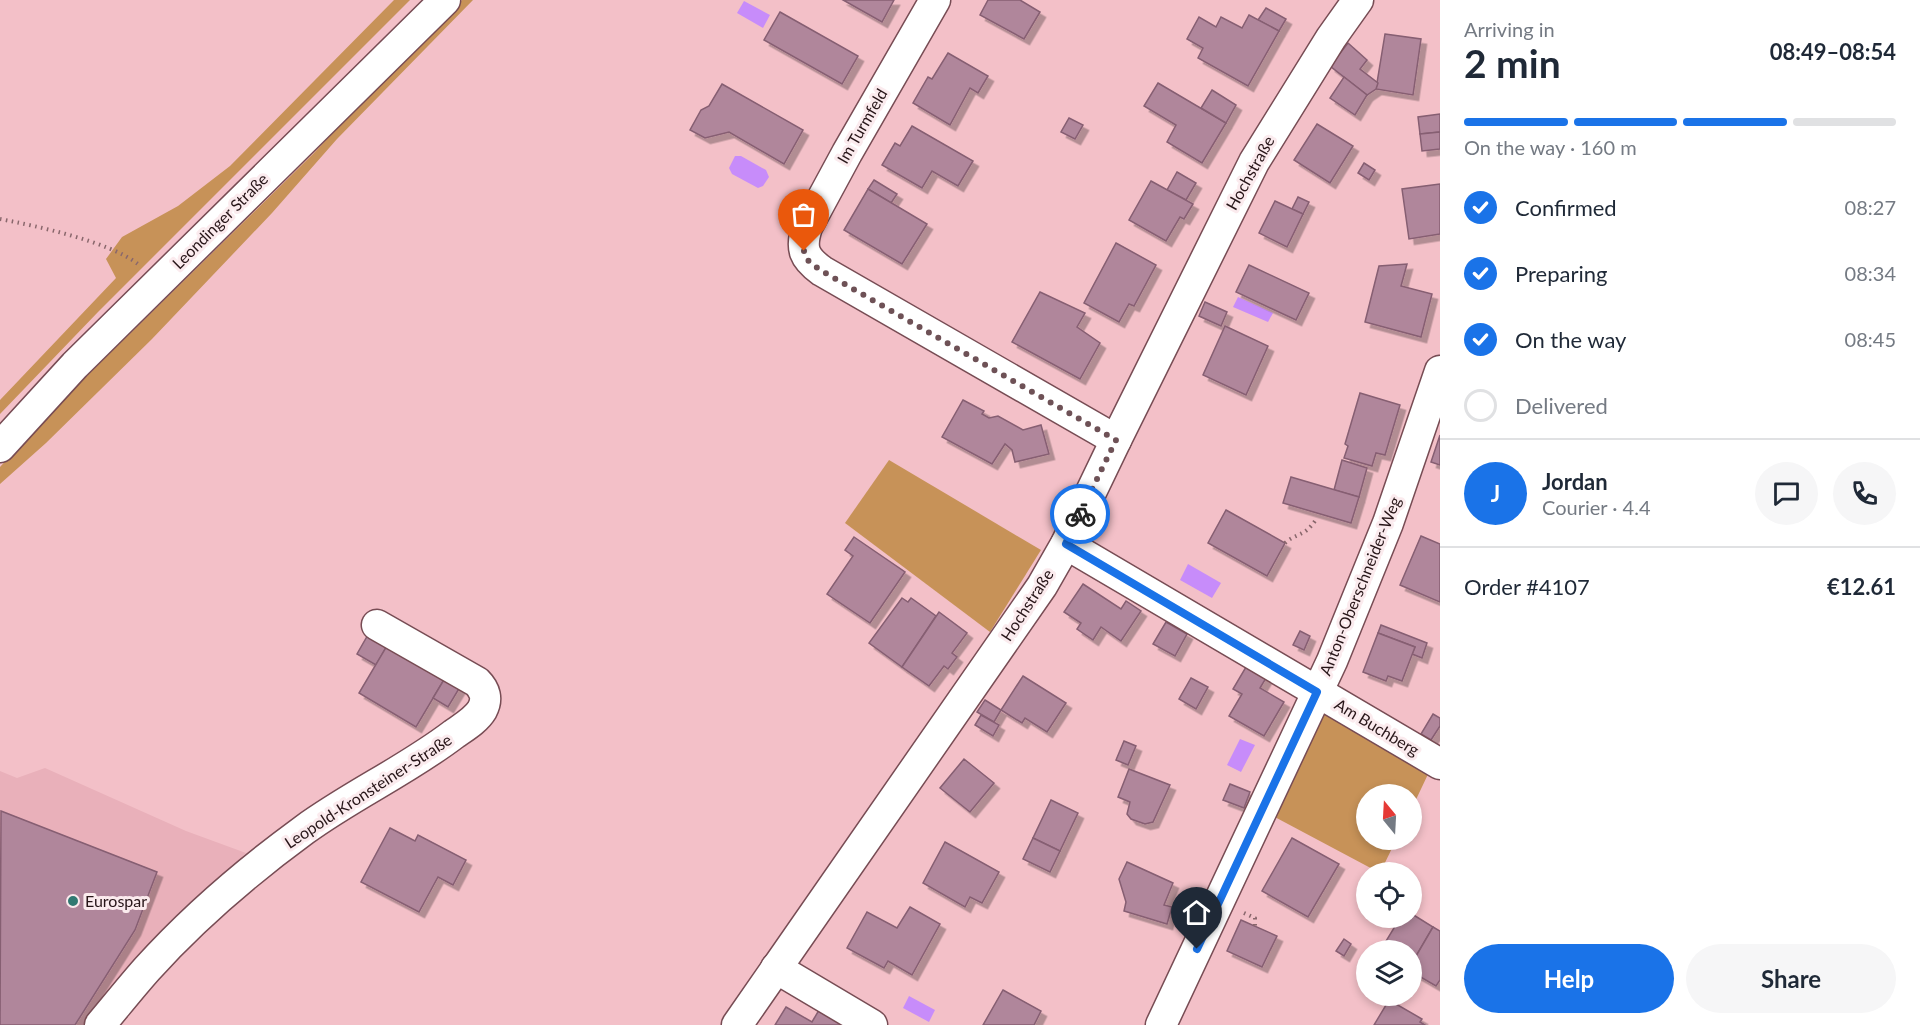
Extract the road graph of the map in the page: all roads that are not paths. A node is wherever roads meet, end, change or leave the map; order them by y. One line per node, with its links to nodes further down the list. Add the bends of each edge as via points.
1 (444, 0): 6 (street, Leondinger Straße, via 75,365)
2 (934, 0): 5 (street, Im Turmfeld, via 807,227 804,251 809,262 822,271)
3 (1358, 0): 5 (street, Hochstraße, via 1254,162)
4 (1440, 371): 9 (street, Anton-Oberschneider-Weg, via 1388,523)
5 (1116, 440): 7 (street, Hochstraße)
6 (0, 447)
7 (1066, 544): 9 (street, Am Buchberg); 11 (street, Hochstraße, via 1042,586)
8 (377, 625): 12 (street, Leopold-Kronsteiner-Straße, via 477,682 486,699 481,711 443,743 306,828 241,878 147,969)
9 (1317, 692): 10 (street, Am Buchberg); 15 (street, Anton-Oberschneider-Weg)
10 (1440, 764)
11 (776, 968): 13 (street, Hochstraße); 14 (street)
12 (100, 1025)
13 (736, 1025)
14 (872, 1025)
15 (1161, 1025)

